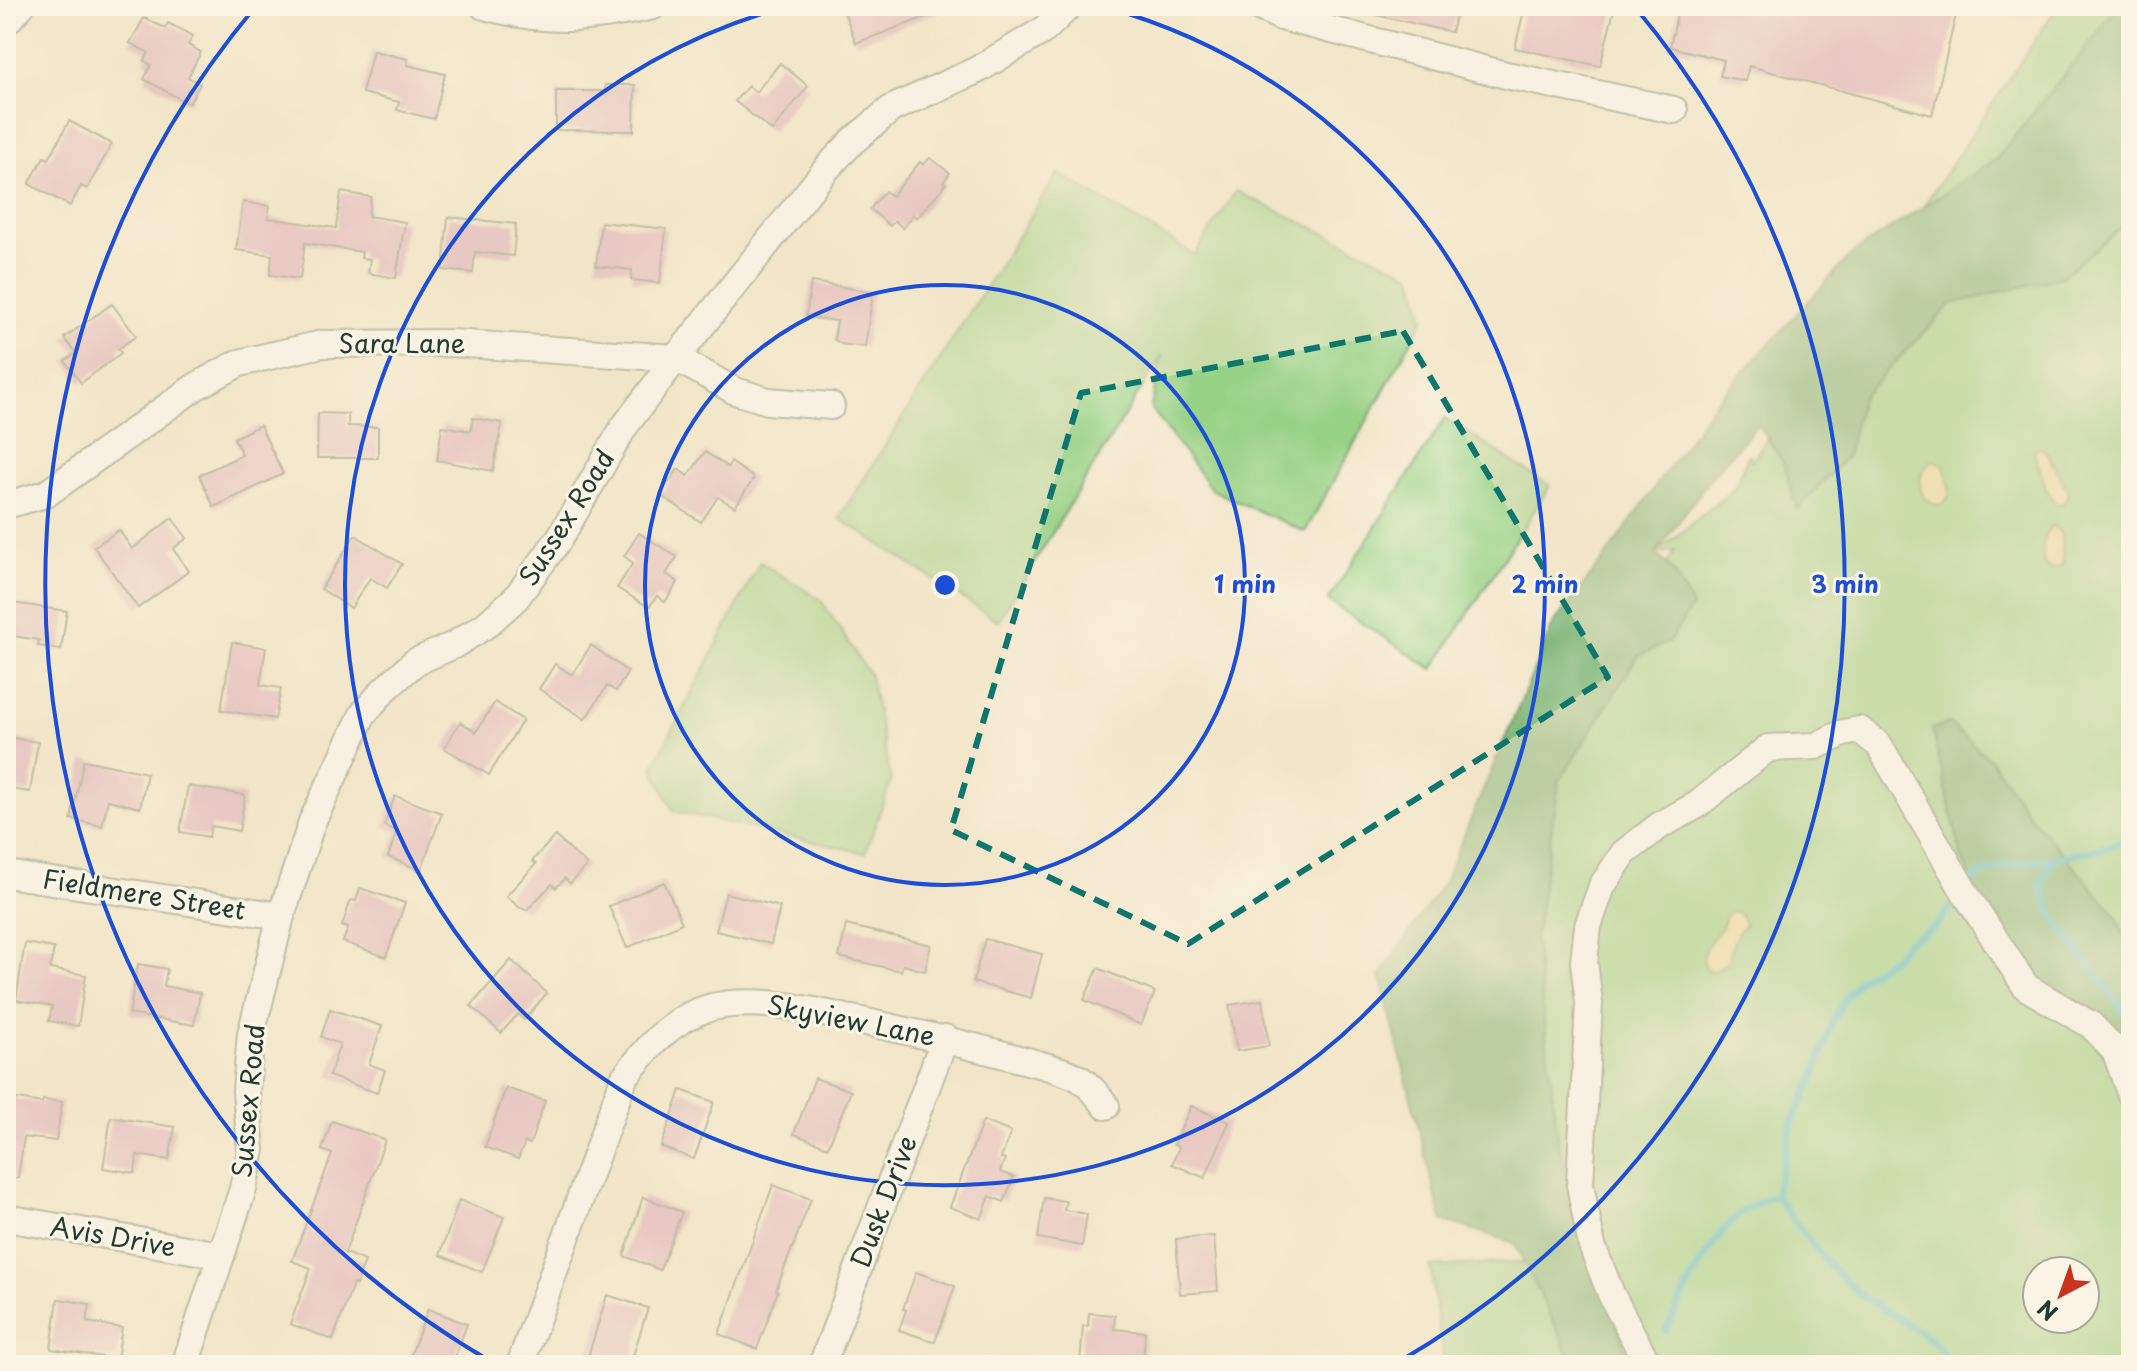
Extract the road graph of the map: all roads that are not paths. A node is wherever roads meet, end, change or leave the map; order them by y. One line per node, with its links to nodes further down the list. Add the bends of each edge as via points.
1 (21, 6): 6 (street)
2 (484, 6): 3 (street, via 554,19 598,18)
3 (653, 6)
4 (1069, 6): 8 (street, Sussex Road, via 1044,30 977,70 891,109 853,141)
5 (1257, 6): 7 (street, via 1281,17 1506,75)
6 (6, 22)
7 (1674, 110)
8 (676, 358): 9 (street, Sara Lane, via 735,391 768,401); 10 (street, Sara Lane, via 450,343 322,344 239,363 195,387 46,494); 12 (street, Sussex Road, via 624,427 559,539 516,598 475,632 415,662 363,714 312,822)
9 (831, 406)
10 (6, 505)
11 (6, 874): 12 (street, Fieldmere Street)
12 (281, 916): 17 (street, Sussex Road, via 251,1034 246,1091 251,1150)
13 (945, 1038): 15 (street, Skyview Lane, via 1073,1074); 19 (street, Skyview Lane, via 752,1003 715,1007 669,1027 624,1078); 20 (street, Dusk Drive)
14 (2131, 1095): 21 (street, via 2115,1050 2091,1025 2026,987 1879,745 1860,730 1816,746 1768,748 1697,805 1624,853 1602,886 1588,926 1580,1185 1592,1246)
15 (1106, 1106)
16 (6, 1218): 17 (street, Avis Drive)
17 (221, 1255): 18 (street, Sussex Road)
18 (185, 1365)
19 (520, 1365)
20 (822, 1365)
21 (1648, 1365)

